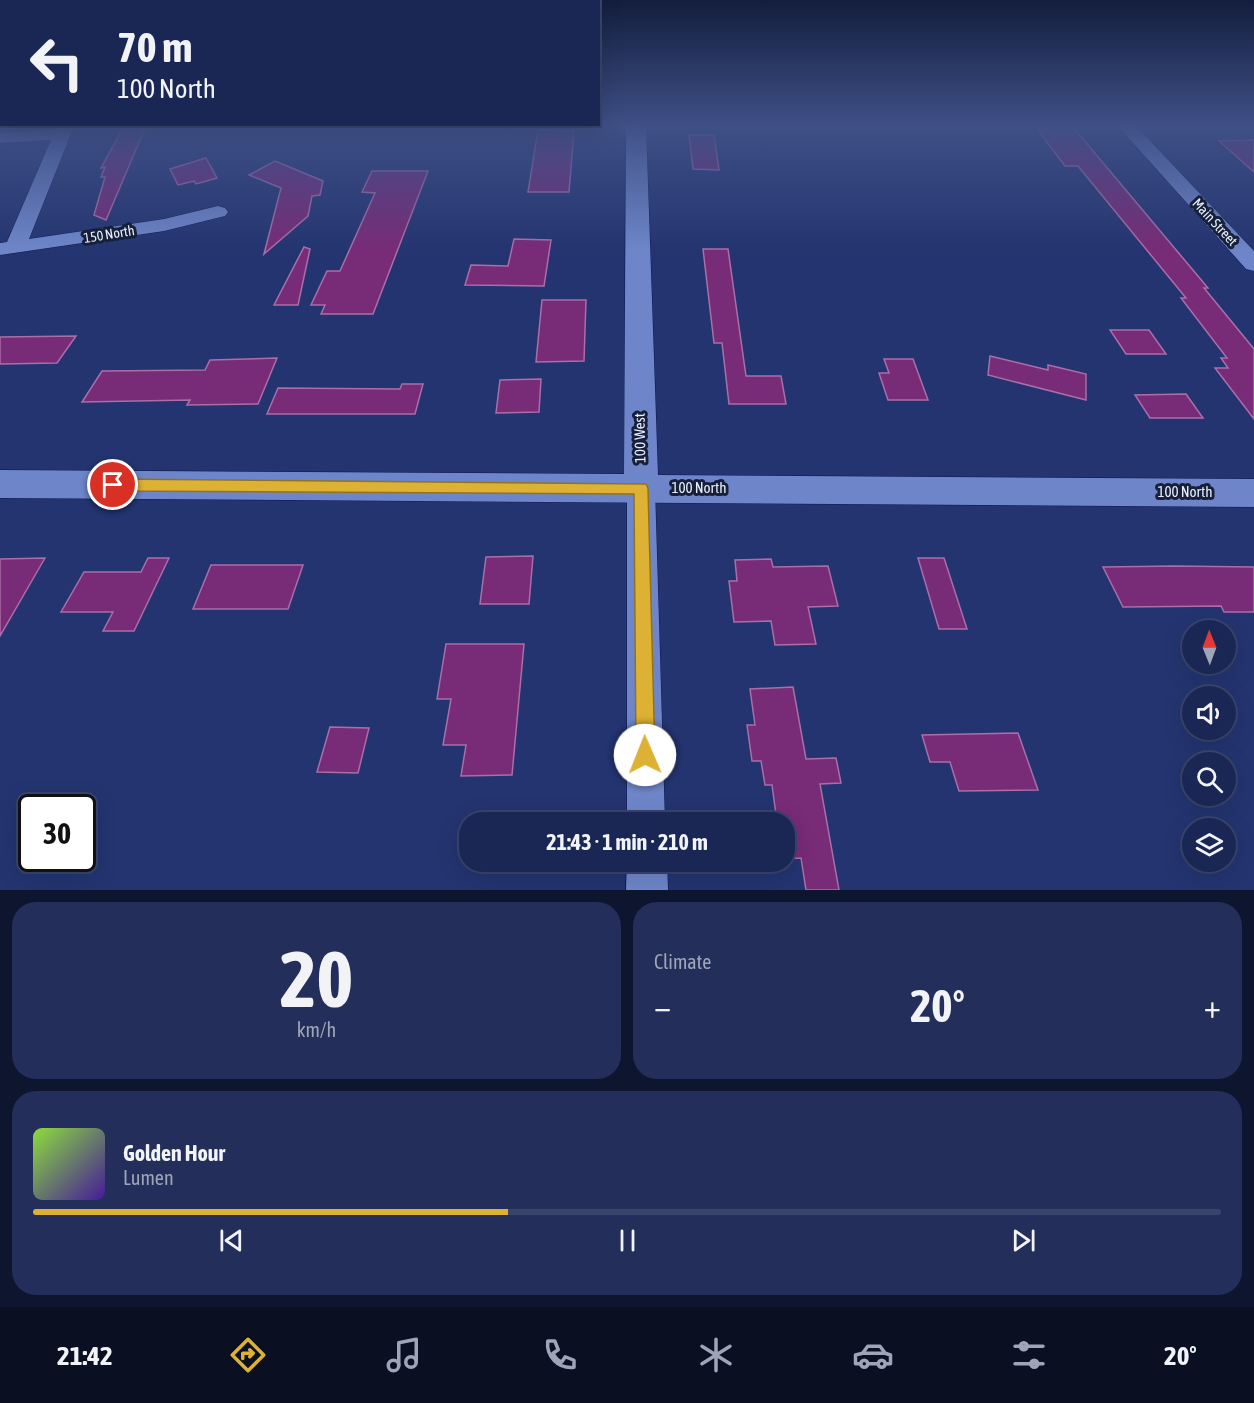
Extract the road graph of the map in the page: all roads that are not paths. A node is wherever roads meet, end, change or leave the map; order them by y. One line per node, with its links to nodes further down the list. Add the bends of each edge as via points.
1 (47, 168): 5 (street)
2 (637, 168): 8 (street, 100 West)
3 (1165, 168): 6 (street, Main Street)
4 (218, 212): 5 (street, 150 North, via 164,225)
5 (7, 249)
6 (1254, 264)
7 (0, 484): 8 (street, 100 North)
8 (641, 488): 9 (street, 100 North); 10 (street, 100 West)
9 (1254, 493)
10 (646, 812)
11 (647, 872): 12 (street)
12 (647, 890)

